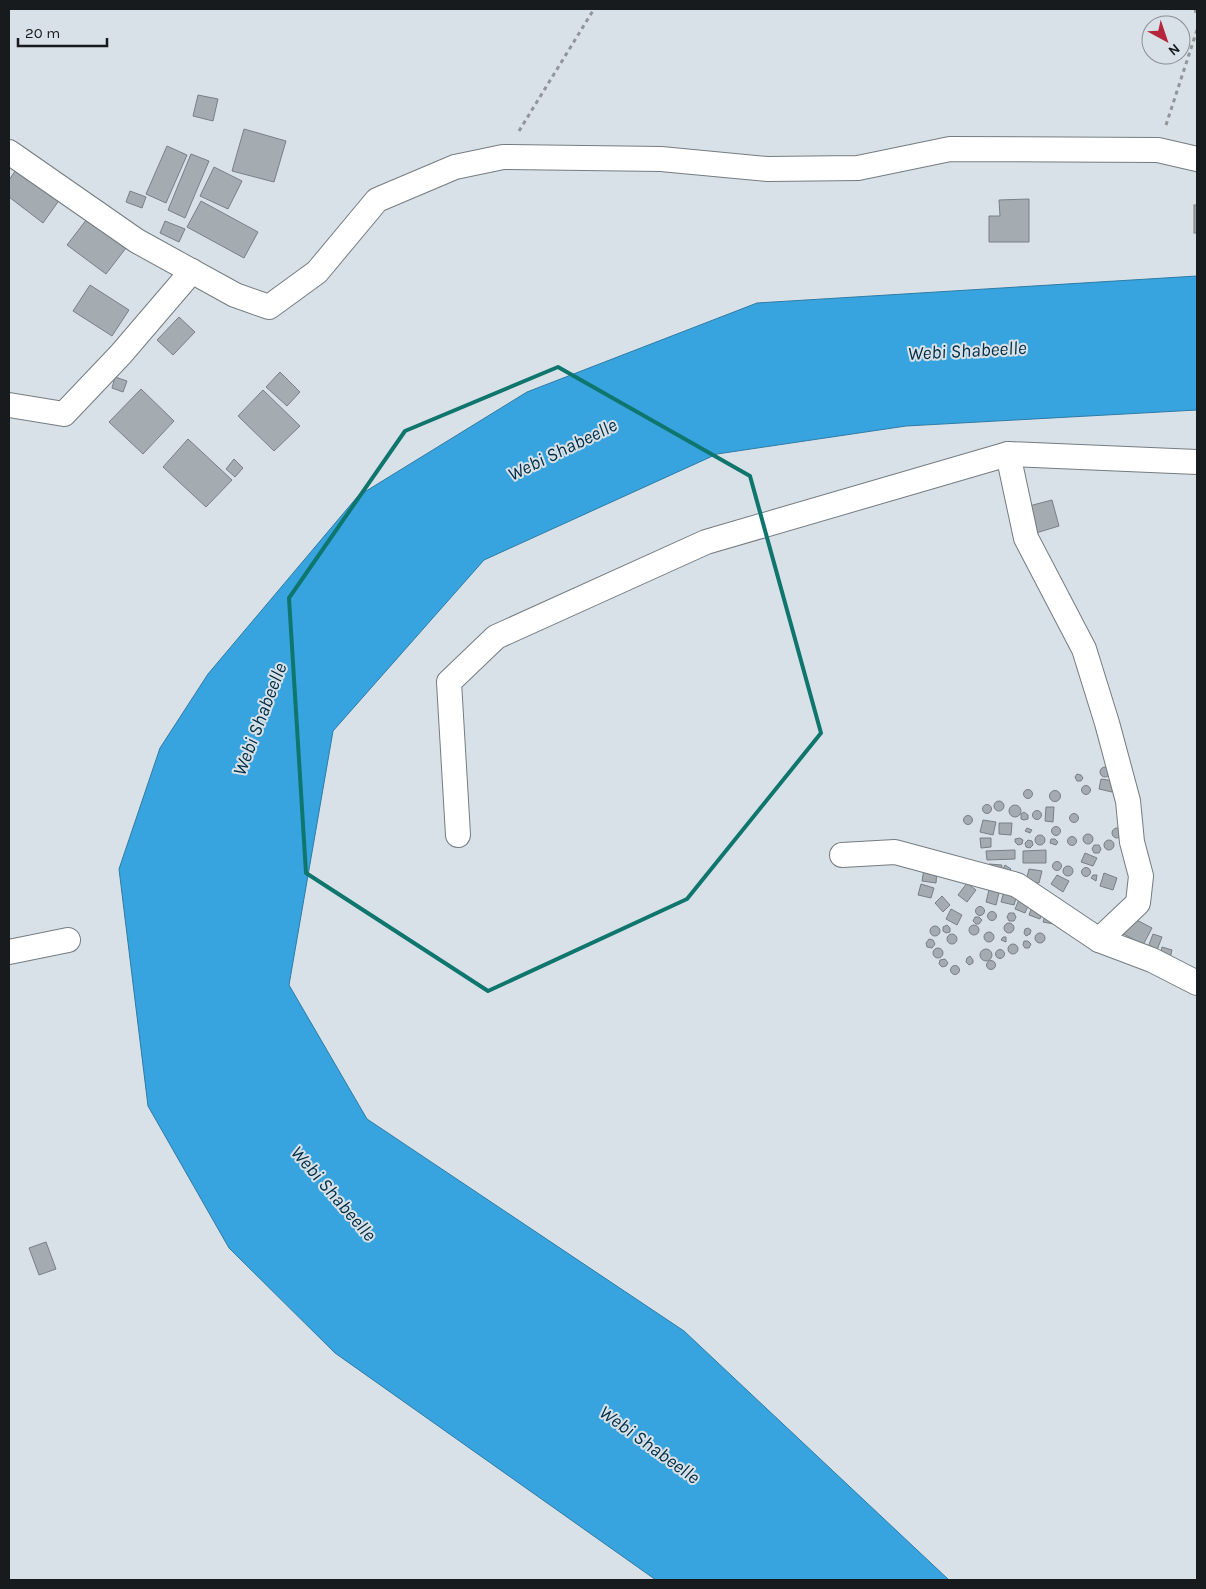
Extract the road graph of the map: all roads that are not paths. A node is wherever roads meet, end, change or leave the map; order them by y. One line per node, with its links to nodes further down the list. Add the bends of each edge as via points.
1 (9, 152): 3 (street, via 137,242)
2 (1197, 159): 3 (street, via 1158,150 950,149 858,168 768,169 661,159 503,157 455,167 378,200 317,272 269,307 235,296)
3 (192, 271): 4 (street, via 64,414)
4 (9, 405)
5 (1008, 454): 6 (street); 7 (street, via 706,542 496,637 449,682); 10 (street, via 1026,538 1084,649 1128,801 1132,842 1141,876 1138,903)
6 (1197, 462)
7 (458, 835)
8 (842, 855): 10 (street, via 895,852 1017,886)
9 (68, 940): 11 (street)
10 (1099, 940): 12 (street, via 1152,960)
11 (9, 952)
12 (1197, 983)

